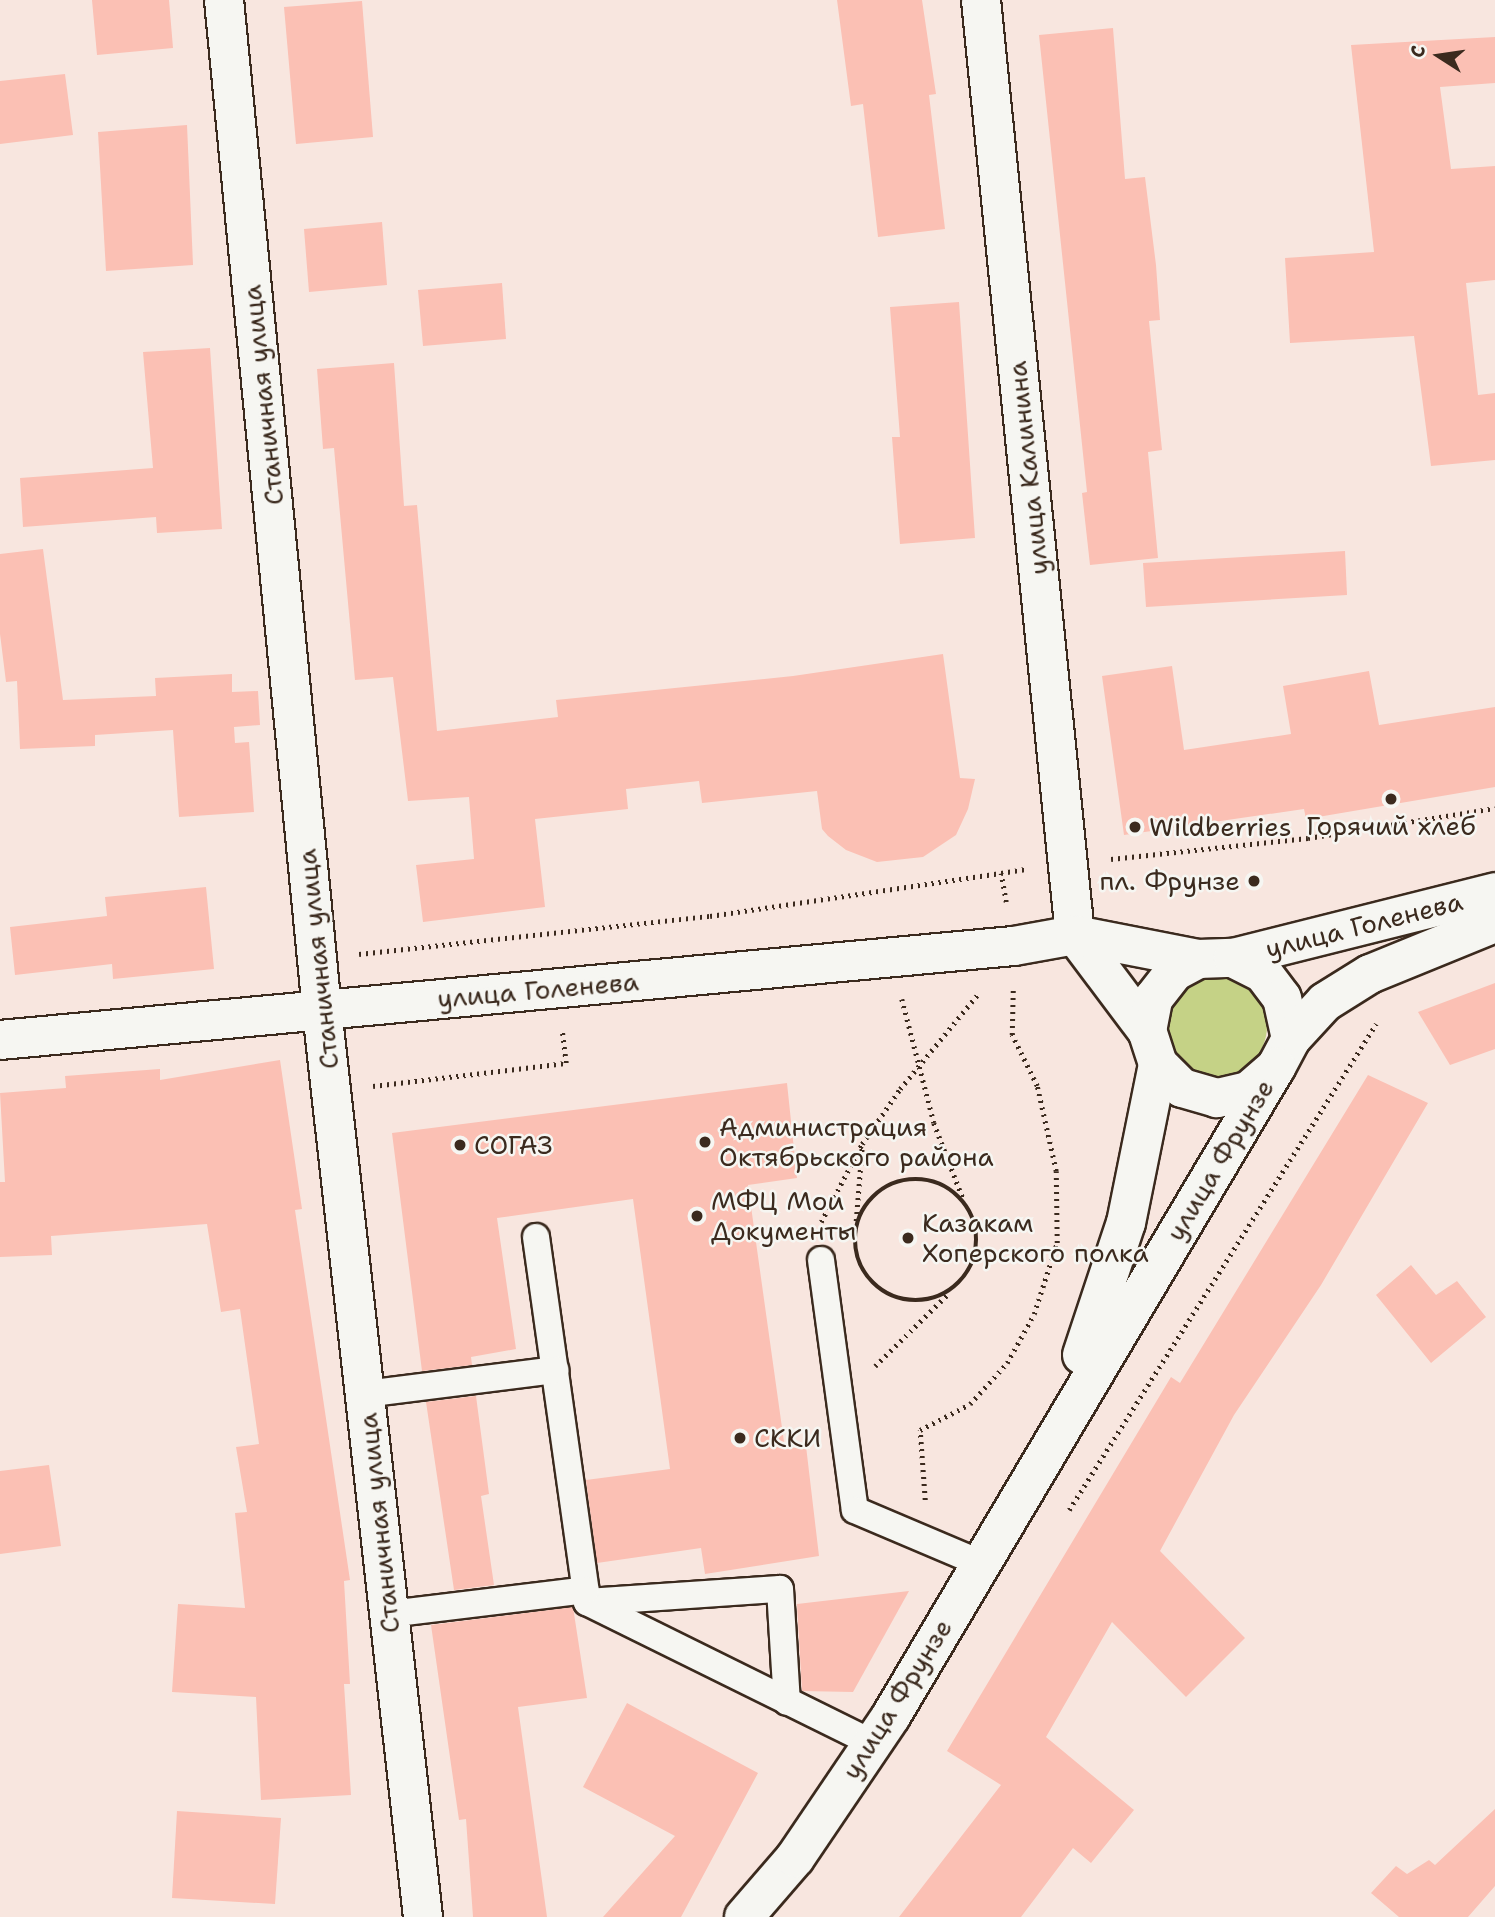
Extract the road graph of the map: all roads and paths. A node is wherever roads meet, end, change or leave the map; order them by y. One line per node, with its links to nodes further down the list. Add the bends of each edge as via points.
1 (224, 0): 13 (street, Станичная улица)
2 (981, 0): 4 (street, улица Калинина)
3 (1495, 808): 4 (path, via 1308,838)
4 (1068, 863): 5 (path); 8 (street, улица Калинина)
5 (1001, 873): 9 (path); 10 (path, via 710,916)
6 (1495, 892): 11 (street, улица Голенева)
7 (1495, 923): 17 (street, улица Голенева, via 1370,974 1325,1002)
8 (1075, 935): 9 (street, улица Голенева); 11 (street, улица Голенева); 16 (street)
9 (1014, 946): 13 (street, улица Голенева); 18 (path); 30 (path, via 1012,1035 1037,1086 1056,1171 1057,1243 1034,1314 1007,1363 971,1404 920,1430)
10 (359, 954)
11 (1216, 959): 16 (street, via 1174,972 1153,999); 17 (street, via 1263,973 1282,998)
12 (899, 985): 18 (path)
13 (323, 1010): 15 (street, улица Голенева); 26 (street, Станичная улица)
14 (1382, 1015): 29 (path)
15 (0, 1040)
16 (1153, 1048): 17 (street, via 1182,1088 1217,1098 1248,1091); 28 (street, улица Фрунзе, via 1126,1223 1100,1309)
17 (1284, 1053): 28 (street, улица Фрунзе)
18 (919, 1067): 19 (path); 20 (path)
19 (862, 1144): 21 (path); 23 (path, via 821,1223)
20 (964, 1202): 21 (path, via 932,1181 892,1183 875,1194); 24 (path, via 974,1219 975,1258)
21 (856, 1229): 24 (path, via 859,1259 874,1285 912,1301)
22 (536, 1237): 25 (lane)
23 (821, 1260): 27 (lane)
24 (952, 1290): 27 (path)
25 (555, 1370): 26 (lane); 32 (lane)
26 (365, 1394): 33 (street, Станичная улица)
27 (841, 1399): 30 (lane, via 855,1510)
28 (1034, 1470): 31 (street, улица Фрунзе)
29 (1064, 1517)
30 (931, 1542): 31 (lane)
31 (980, 1563): 35 (street, улица Фрунзе)
32 (586, 1596): 33 (lane); 34 (lane); 34 (lane, via 780,1589)
33 (389, 1614): 36 (street, Станичная улица)
34 (787, 1702): 35 (lane)
35 (872, 1743): 37 (street, улица Фрунзе, via 795,1858)
36 (423, 1917)
37 (744, 1917)

